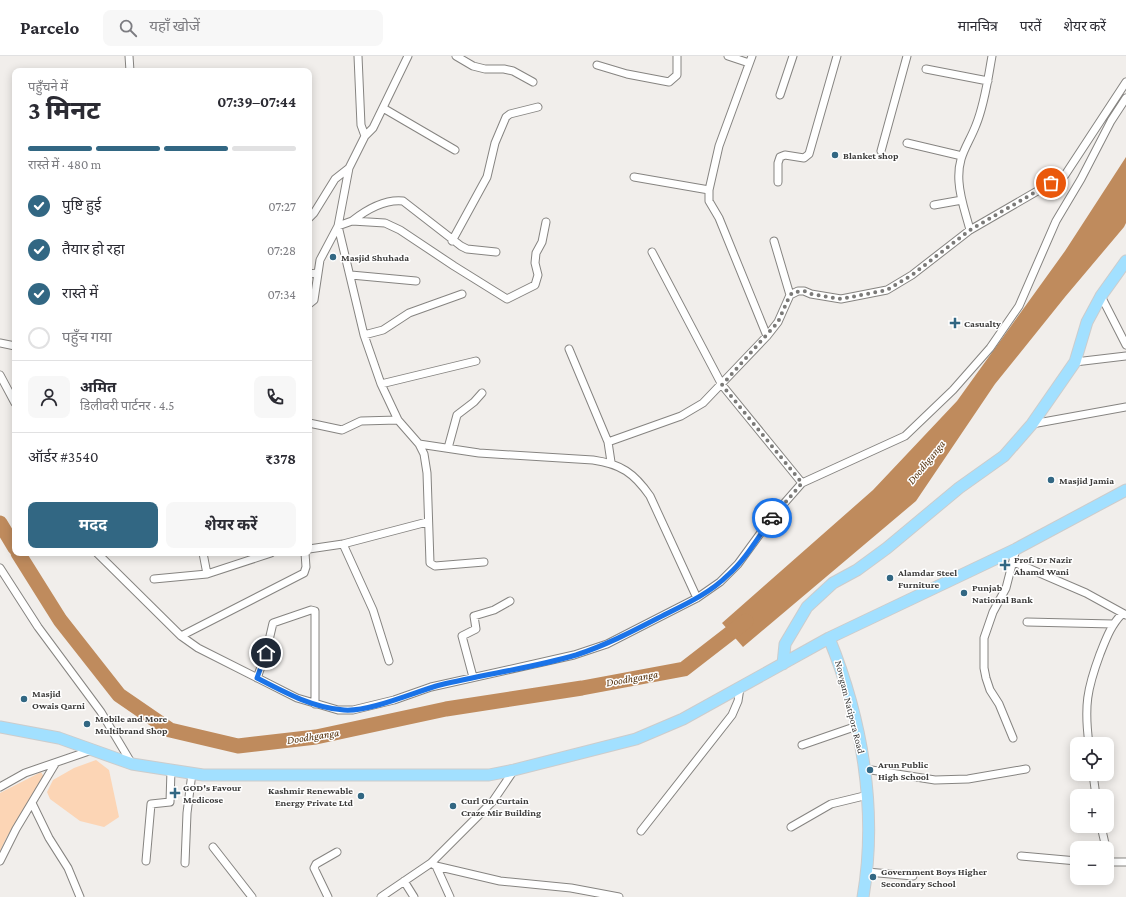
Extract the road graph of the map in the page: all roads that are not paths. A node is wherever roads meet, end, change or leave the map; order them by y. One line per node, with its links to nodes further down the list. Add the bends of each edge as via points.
1 (129, 56): 13 (street)
2 (358, 56): 22 (street, via 361,125)
3 (408, 56): 21 (street)
4 (456, 56): 16 (street, via 473,66 504,69)
5 (677, 56): 12 (street, via 677,75 669,82)
6 (728, 56): 11 (street)
7 (793, 56): 18 (street)
8 (837, 56): 29 (street, via 808,154 804,158 785,155 780,158)
9 (907, 56): 25 (street)
10 (992, 56): 15 (street)
11 (750, 60): 30 (street, via 719,146)
12 (596, 65)
13 (130, 68)
14 (926, 70): 15 (street)
15 (988, 81): 26 (street, via 976,125)
16 (533, 82)
17 (1126, 82): 37 (street, via 1065,175)
18 (780, 95)
19 (1126, 98): 73 (street, via 1056,221 1019,306 990,348 953,390 905,436)
20 (538, 107): 38 (street, via 506,117 495,143 487,177)
21 (383, 108): 22 (street, via 373,128); 24 (street)
22 (365, 136): 27 (street)
23 (907, 143): 26 (street)
24 (455, 150)
25 (882, 151)
26 (962, 156): 31 (street, via 959,182)
27 (349, 168): 33 (street, via 335,179); 36 (street)
28 (634, 177): 30 (street)
29 (778, 182)
30 (709, 190): 52 (street, via 709,200 719,218)
31 (962, 200): 32 (street); 37 (street)
32 (934, 205)
33 (312, 215)
34 (352, 221): 35 (street, via 385,223 400,230 508,299 535,285 538,275 536,253 542,242); 36 (street); 38 (street, via 368,209 394,200 403,201)
35 (546, 222)
36 (338, 226): 43 (street, via 320,260); 45 (street)
37 (970, 230): 48 (street, via 912,275 887,290 841,299 804,291)
38 (452, 241): 40 (street, via 467,249)
39 (774, 241): 48 (street)
40 (496, 252)
41 (652, 252): 62 (street)
42 (1126, 261): 49 (main road)
43 (317, 273): 44 (street); 50 (street)
44 (312, 274)
45 (351, 275): 46 (street); 51 (street)
46 (416, 281)
47 (462, 294): 51 (street, via 409,313 382,330)
48 (790, 295): 52 (street, via 778,322)
49 (1101, 296): 55 (street); 59 (main road, via 1087,322)
50 (312, 302)
51 (364, 335): 61 (street)
52 (767, 336): 62 (street)
53 (0, 344): 54 (street)
54 (12, 346)
55 (1126, 346)
56 (569, 348): 69 (street)
57 (1126, 356): 59 (street)
58 (476, 360): 61 (street)
59 (1075, 362): 68 (main road)
60 (0, 375): 64 (street)
61 (381, 384): 66 (street)
62 (722, 385): 69 (street, via 703,403 682,416); 73 (street)
63 (482, 394): 71 (street, via 457,415)
64 (12, 397)
65 (1126, 407): 68 (street)
66 (398, 420): 67 (street, via 361,421 342,430); 70 (street)
67 (312, 424)
68 (1032, 424): 96 (main road, via 1004,456 869,561 833,583 807,607 785,644)
69 (608, 442): 72 (street)
70 (419, 444): 71 (street); 75 (street, via 424,454 427,473)
71 (448, 448): 72 (street, via 479,453)
72 (610, 462): 88 (street, via 629,473 650,496)
73 (802, 483): 88 (street, via 773,516 729,575)
74 (1126, 490): 78 (main road)
75 (427, 522): 76 (street); 83 (street, via 428,559 431,565)
76 (343, 544): 77 (street); 95 (street, via 373,610)
77 (312, 549)
78 (1016, 549): 84 (street); 94 (main road)
79 (100, 556): 93 (street)
80 (204, 556): 86 (street)
81 (259, 556): 86 (street)
82 (305, 556): 93 (street, via 304,573)
83 (484, 562)
84 (1014, 562): 90 (street, via 1086,593); 104 (street, via 1006,588 984,638 984,668 990,690 999,704)
85 (0, 568): 108 (street, via 38,627 106,719)
86 (207, 574): 87 (street)
87 (154, 579)
88 (697, 598): 97 (street, via 591,650)
89 (510, 601): 97 (street, via 494,610 474,616 476,629 462,636)
90 (1124, 614): 92 (street)
91 (1027, 622): 92 (street)
92 (1113, 624): 103 (street, via 1087,692)
93 (181, 636): 98 (street, via 198,648)
94 (829, 638): 96 (main road); 101 (main road, Nowgam Natipora Road)
95 (389, 661)
96 (782, 664): 99 (main road)
97 (473, 677): 100 (street, via 353,710 338,710)
98 (257, 678): 100 (street); 100 (street, via 273,623 311,610 315,611)
99 (740, 688): 112 (main road, via 683,720 636,739); 118 (street, via 732,715)
100 (315, 704)
101 (857, 726): 105 (street); 109 (main road, Nowgam Natipora Road)
102 (0, 727): 106 (main road, via 59,738)
103 (1088, 737)
104 (1013, 738)
105 (802, 745)
106 (92, 750): 107 (street); 108 (main road)
107 (55, 764): 114 (street, via 25,773); 116 (street)
108 (132, 764): 111 (main road)
109 (865, 769): 110 (street, via 935,780 968,779); 115 (main road, Nowgam Natipora Road)
110 (1026, 769)
111 (171, 770): 113 (main road); 124 (street, via 170,802 150,804)
112 (514, 770): 113 (main road, via 489,775); 128 (street, via 493,801)
113 (192, 773): 127 (street)
114 (0, 787)
115 (868, 795): 117 (street, via 831,804); 129 (main road, Nowgam Natipora Road)
116 (32, 803): 122 (street); 132 (street, via 48,838 68,868)
117 (791, 827)
118 (641, 832)
119 (213, 848): 133 (street)
120 (337, 852): 134 (street, via 316,864 314,868)
121 (1021, 856): 123 (street)
122 (0, 860)
123 (1070, 860)
124 (146, 861)
125 (1114, 861): 126 (street)
126 (1126, 862)
127 (185, 863)
128 (433, 864): 131 (street); 137 (street); 138 (street, via 500,881 571,888)
129 (867, 872): 130 (street); 139 (main road, Nowgam Natipora Road)
130 (913, 876)
131 (404, 881): 135 (street); 136 (street)
132 (80, 897)
133 (252, 897)
134 (328, 897)
135 (381, 897)
136 (414, 897)
137 (450, 897)
138 (620, 897)
139 (863, 897)

